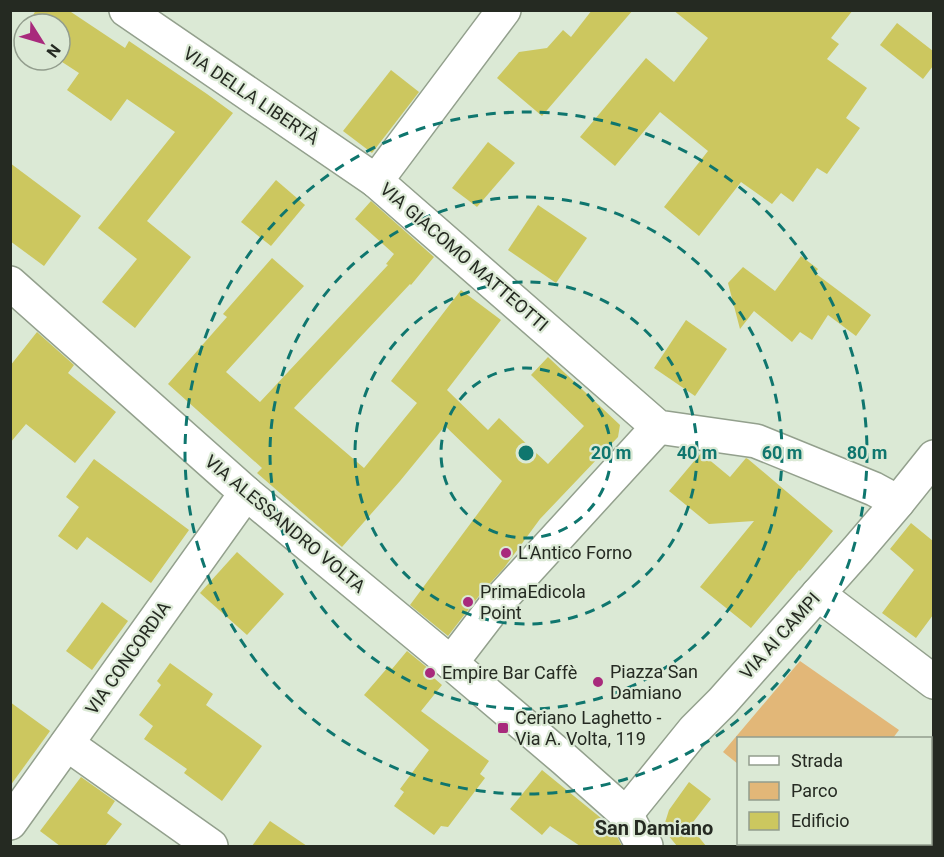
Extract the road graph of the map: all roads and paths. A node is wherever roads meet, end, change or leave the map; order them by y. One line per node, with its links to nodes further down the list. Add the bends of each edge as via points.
1 (126, 10): 3 (street, VIA DELLA LIBERTÀ)
2 (504, 10): 3 (street, VIA GIACOMO MATTEOTTI)
3 (376, 181): 5 (street, VIA GIACOMO MATTEOTTI)
4 (10, 283): 7 (street, VIA ALESSANDRO VOLTA)
5 (658, 427): 8 (street, via 756,441); 10 (street, via 497,603)
6 (933, 457): 8 (street, VIA AI CAMPI)
7 (246, 493): 10 (street, VIA ALESSANDRO VOLTA); 12 (street, VIA CONCORDIA)
8 (898, 502): 9 (street, VIA AI CAMPI)
9 (818, 594): 11 (street); 13 (street, VIA AI CAMPI, via 694,730)
10 (451, 663): 13 (street, VIA ALESSANDRO VOLTA)
11 (933, 682)
12 (67, 744): 14 (street, VIA CONCORDIA); 15 (street)
13 (626, 814): 16 (street, VIA ALESSANDRO VOLTA)
14 (10, 823)
15 (211, 846)
16 (646, 846)

